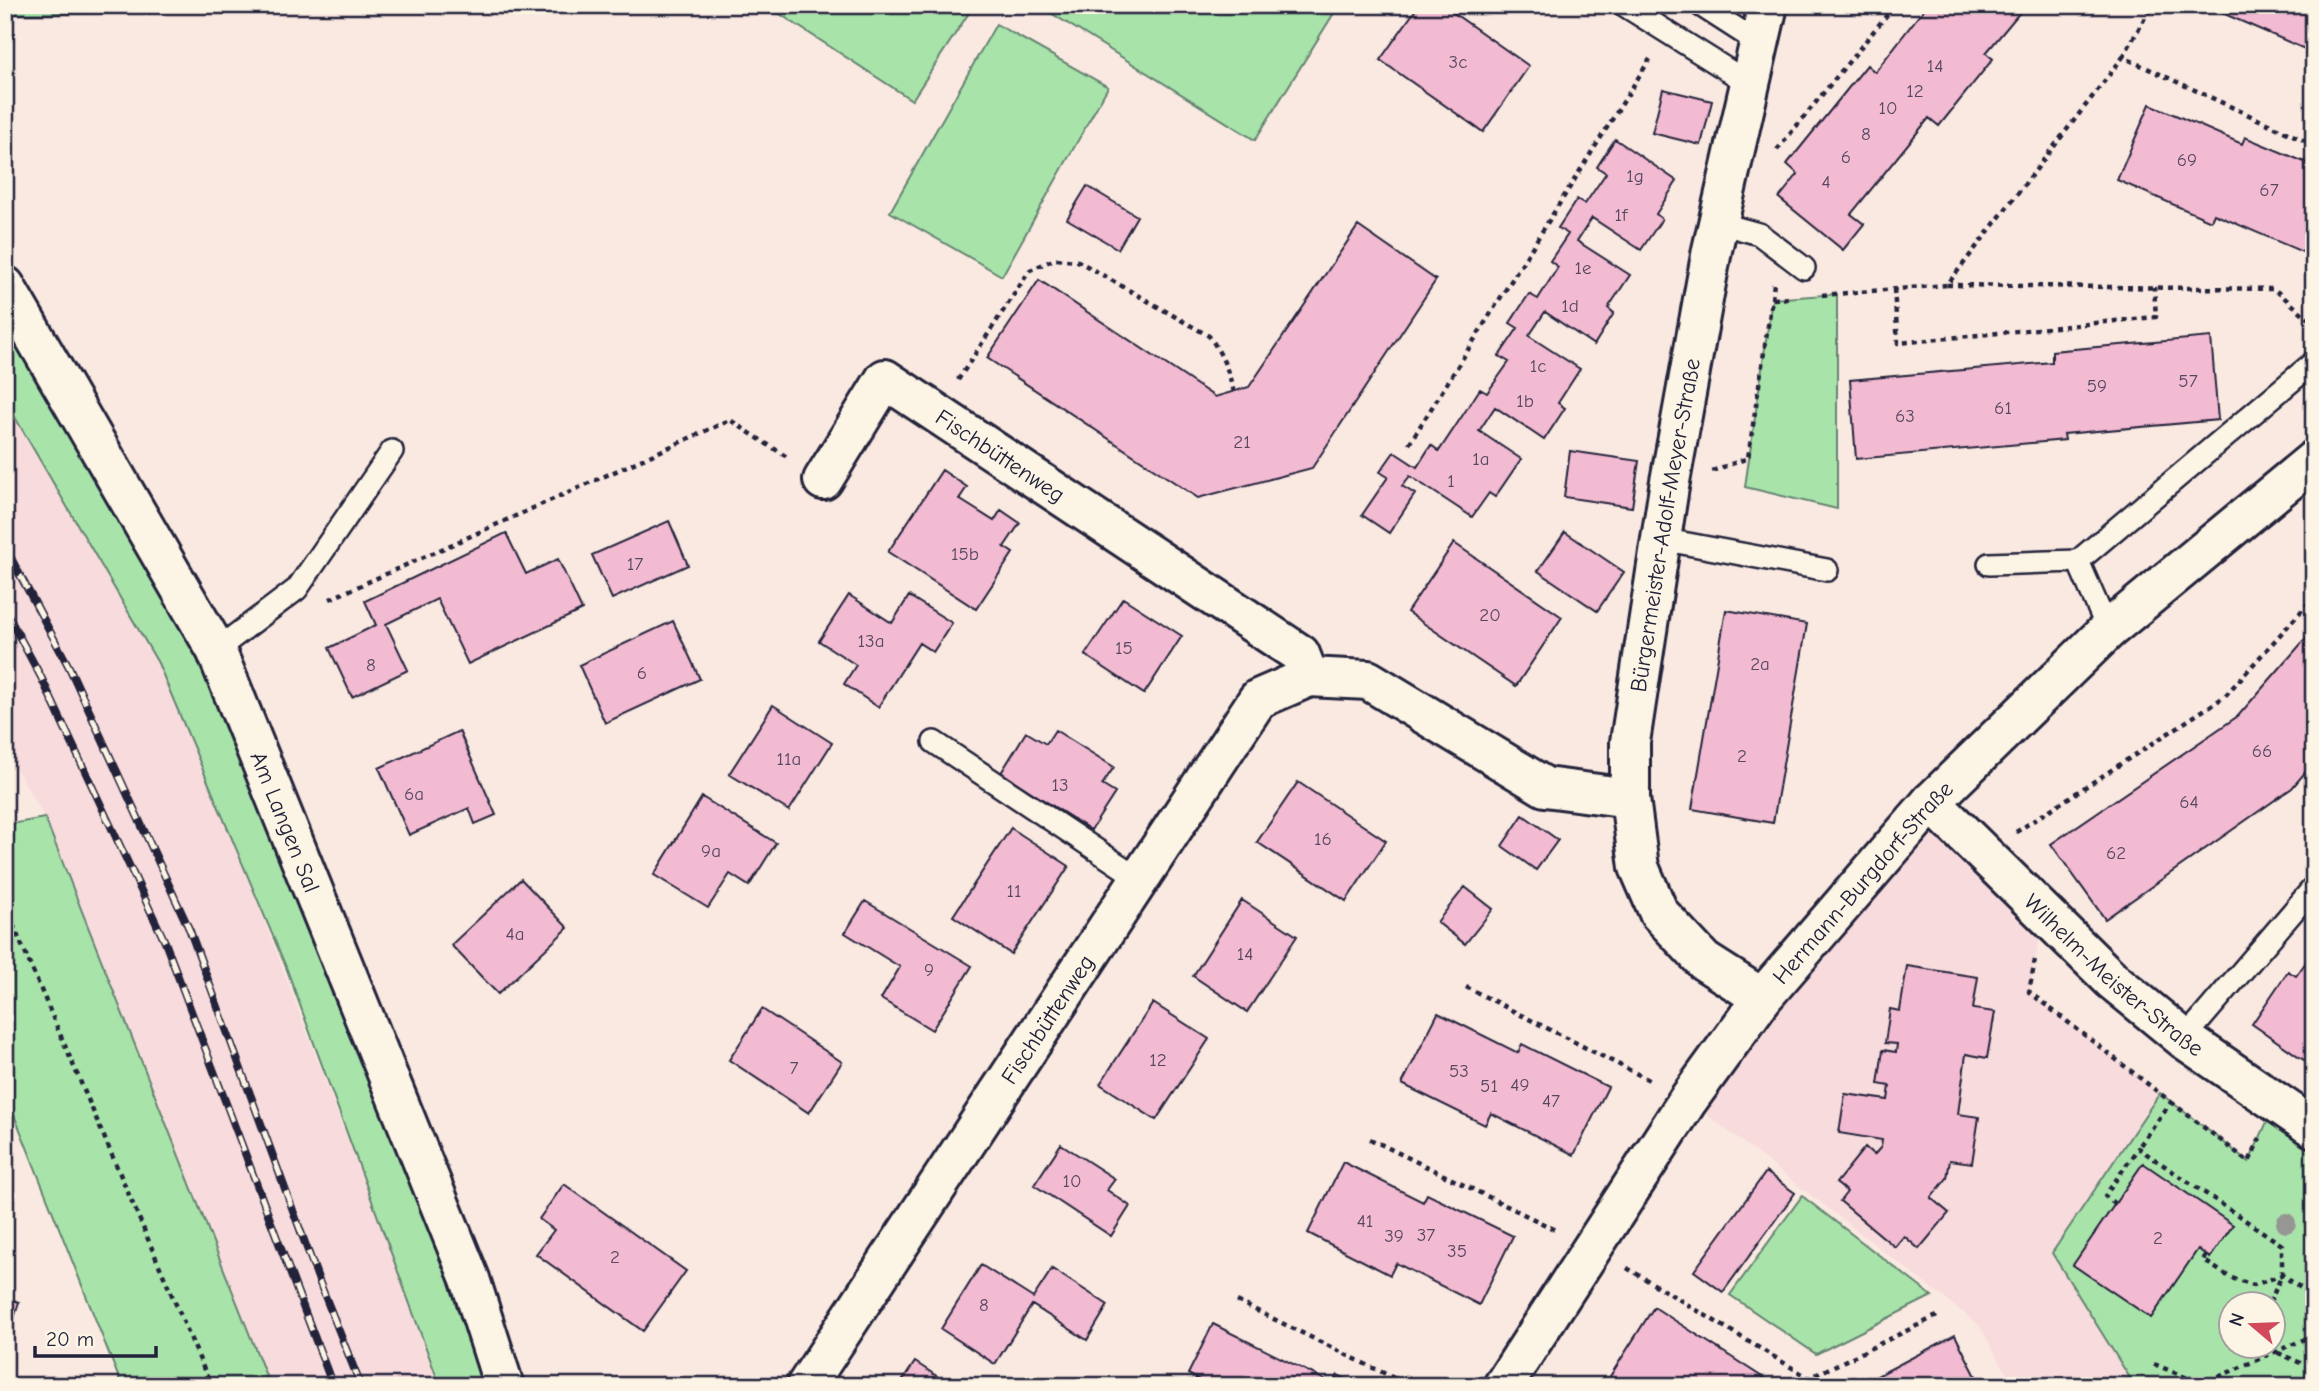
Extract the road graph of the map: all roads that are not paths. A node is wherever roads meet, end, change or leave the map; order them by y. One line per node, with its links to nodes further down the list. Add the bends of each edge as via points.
1 (1624, 5): 5 (lane)
2 (1700, 5): 4 (lane)
3 (1768, 5): 4 (street, Bürgermeister-Adolf-Meyer-Straße)
4 (1759, 43): 5 (street, Bürgermeister-Adolf-Meyer-Straße)
5 (1750, 84): 6 (street, Bürgermeister-Adolf-Meyer-Straße)
6 (1719, 223): 7 (lane, via 1759,234); 13 (street, Bürgermeister-Adolf-Meyer-Straße)
7 (1804, 268)
8 (5, 286): 18 (street, Am Langen Sal)
9 (2314, 362): 14 (lane)
10 (391, 451): 18 (lane, via 296,589)
11 (2314, 460): 17 (street, Hermann-Burgdorf-Straße)
12 (823, 480): 19 (street, Fischbüttenweg, via 885,379 1300,654)
13 (1661, 539): 16 (lane); 21 (street, Bürgermeister-Adolf-Meyer-Straße, via 1630,742)
14 (2078, 561): 15 (lane); 17 (lane)
15 (1989, 564)
16 (1827, 570)
17 (2108, 630): 22 (street, Hermann-Burgdorf-Straße)
18 (216, 650): 28 (street, Am Langen Sal, via 470,1279)
19 (1309, 677): 21 (street, Fischbüttenweg, via 1368,680 1545,788); 23 (street, Fischbüttenweg, via 1258,699)
20 (934, 742): 23 (lane)
21 (1630, 798): 25 (street, Bürgermeister-Adolf-Meyer-Straße, via 1639,867 1659,913 1704,961)
22 (1931, 802): 25 (street, Hermann-Burgdorf-Straße); 26 (street, Wilhelm-Meister-Straße, via 2112,980)
23 (1140, 878): 29 (street, Fischbüttenweg)
24 (2314, 887): 26 (lane)
25 (1762, 998): 30 (street, Hermann-Burgdorf-Straße, via 1688,1100)
26 (2184, 1039): 27 (street, Wilhelm-Meister-Straße)
27 (2314, 1128)
28 (505, 1386)
29 (806, 1386)
30 (1503, 1386)

